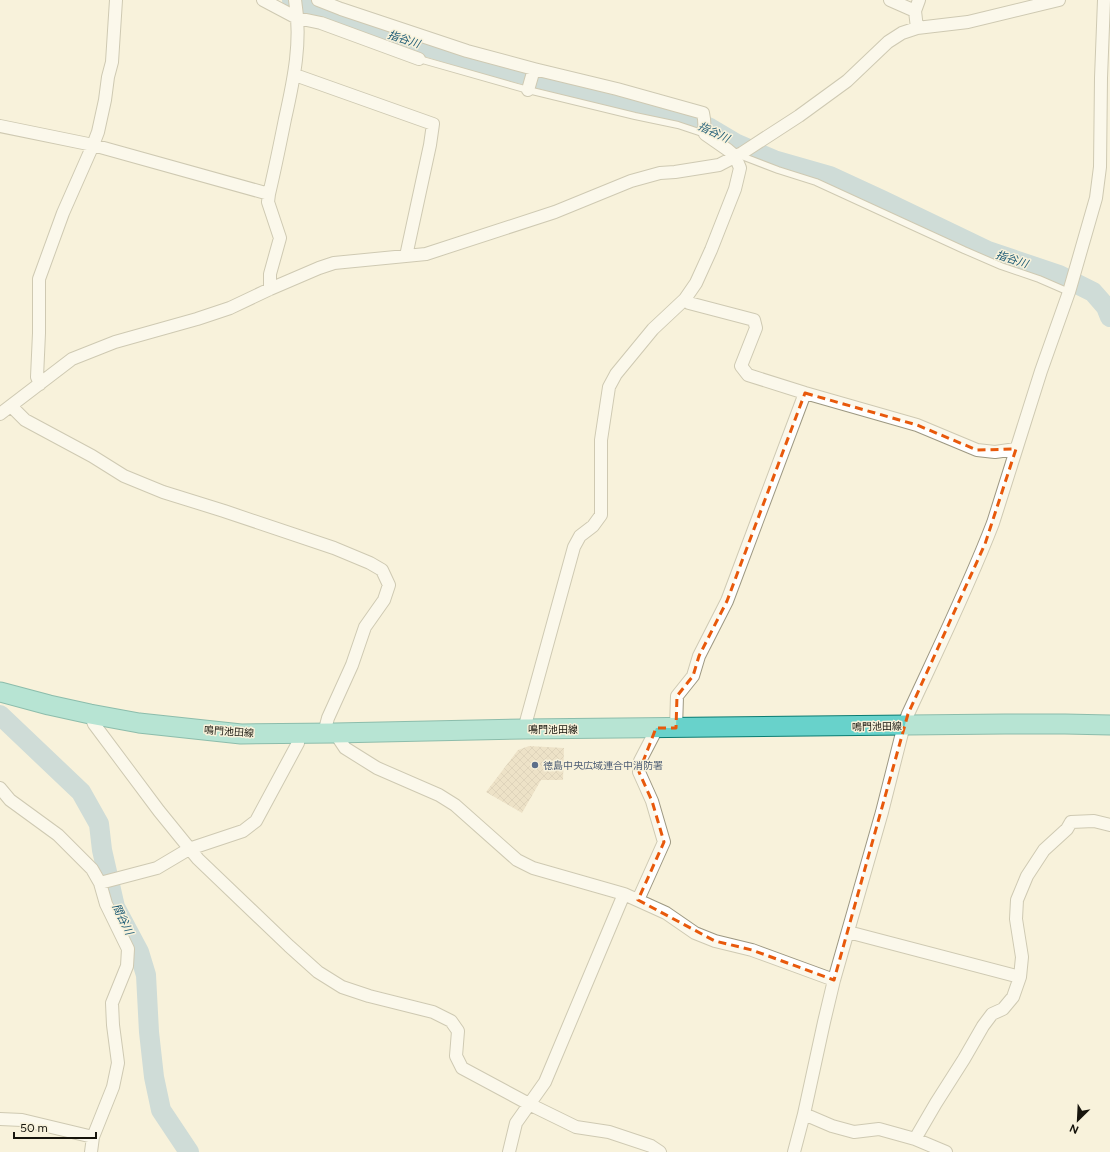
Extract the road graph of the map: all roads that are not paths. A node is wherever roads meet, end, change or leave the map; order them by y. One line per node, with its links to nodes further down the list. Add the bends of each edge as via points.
1 (116, 0): 17 (street, via 112,62 106,100)
2 (263, 0): 9 (street)
3 (295, 0): 9 (street)
4 (318, 0): 12 (street, via 467,51)
5 (890, 0): 8 (street)
6 (1059, 0): 10 (street, via 968,22)
7 (1104, 0): 22 (street, via 1100,167 1096,198)
8 (917, 5): 10 (street)
9 (297, 16): 11 (street); 13 (street)
10 (917, 28): 18 (street, via 888,42 847,81)
11 (419, 59): 14 (lane)
12 (533, 70): 14 (street); 16 (street, via 617,89 703,113)
13 (295, 75): 19 (street); 20 (street, via 433,124)
14 (529, 89): 16 (lane, via 635,116)
15 (0, 126): 17 (street)
16 (704, 128): 18 (street, via 728,150)
17 (93, 145): 19 (street); 24 (street, via 63,213 39,279 37,377)
18 (738, 155): 20 (street, via 719,165 660,173 631,181 555,212 426,254); 22 (lane, via 816,182 1001,266); 23 (street, via 740,168 735,189 696,283)
19 (269, 194): 21 (street, via 268,202 280,238 270,274)
20 (406, 256): 21 (street, via 334,263)
21 (270, 289): 24 (street, via 230,308 115,342 72,359)
22 (1070, 290): 28 (street)
23 (685, 299): 25 (street, via 688,303 754,320 756,328 741,366 748,375); 35 (street, via 653,329 616,374 610,387 601,440 601,515 593,526 580,536 574,547)
24 (40, 384): 26 (street)
25 (806, 393): 28 (street, via 917,425 977,450 995,452); 34 (street, via 727,601 699,656 692,676 677,696)
26 (11, 406): 27 (street); 37 (street, via 25,420 124,476 163,492 334,548 382,570 389,585 384,600 365,628 352,665 328,718)
27 (0, 414)
28 (1016, 449): 31 (street, via 985,544)
29 (0, 692): 30 (main road, 鳴門池田線)
30 (90, 714): 36 (main road, 鳴門池田線, via 139,723 241,734); 40 (street, via 94,724)
31 (904, 725): 32 (main road, 鳴門池田線); 34 (main road, 鳴門池田線); 44 (street)
32 (1110, 725)
33 (656, 728): 34 (main road, 鳴門池田線); 35 (main road, 鳴門池田線); 43 (street, via 640,761 638,772 652,801 664,842)
34 (676, 728)
35 (524, 729): 37 (main road, 鳴門池田線)
36 (299, 733): 37 (main road, 鳴門池田線); 40 (street, via 298,743 256,821 243,831)
37 (329, 733): 42 (street, via 345,748 377,768 439,795 455,805 517,860 533,868)
38 (0, 788): 41 (street, via 10,800 58,835)
39 (1110, 825): 45 (street, via 1071,822 1044,850 1027,876 1018,900 1016,919 1022,957)
40 (189, 849): 41 (street, via 157,868); 47 (street, via 318,972 342,987 433,1012 451,1021 458,1031 456,1056 462,1068)
41 (106, 882): 50 (street, via 106,904 128,948 127,966 112,1003 118,1063 113,1087)
42 (624, 894): 43 (street); 47 (street, via 545,1082)
43 (638, 900): 46 (street, via 666,913 695,933 752,950)
44 (848, 932): 45 (street); 46 (street)
45 (1020, 977): 51 (street, via 1013,997 1003,1009 992,1014 983,1026)
46 (834, 980): 48 (street)
47 (529, 1104): 53 (street, via 516,1123); 54 (street, via 576,1128 609,1132 651,1146)
48 (804, 1114): 51 (street, via 854,1132 879,1129); 55 (street)
49 (0, 1119): 50 (street, via 22,1120)
50 (93, 1137): 52 (street)
51 (915, 1140): 56 (street)
52 (91, 1152)
53 (509, 1152)
54 (660, 1152)
55 (794, 1152)
56 (946, 1152)

